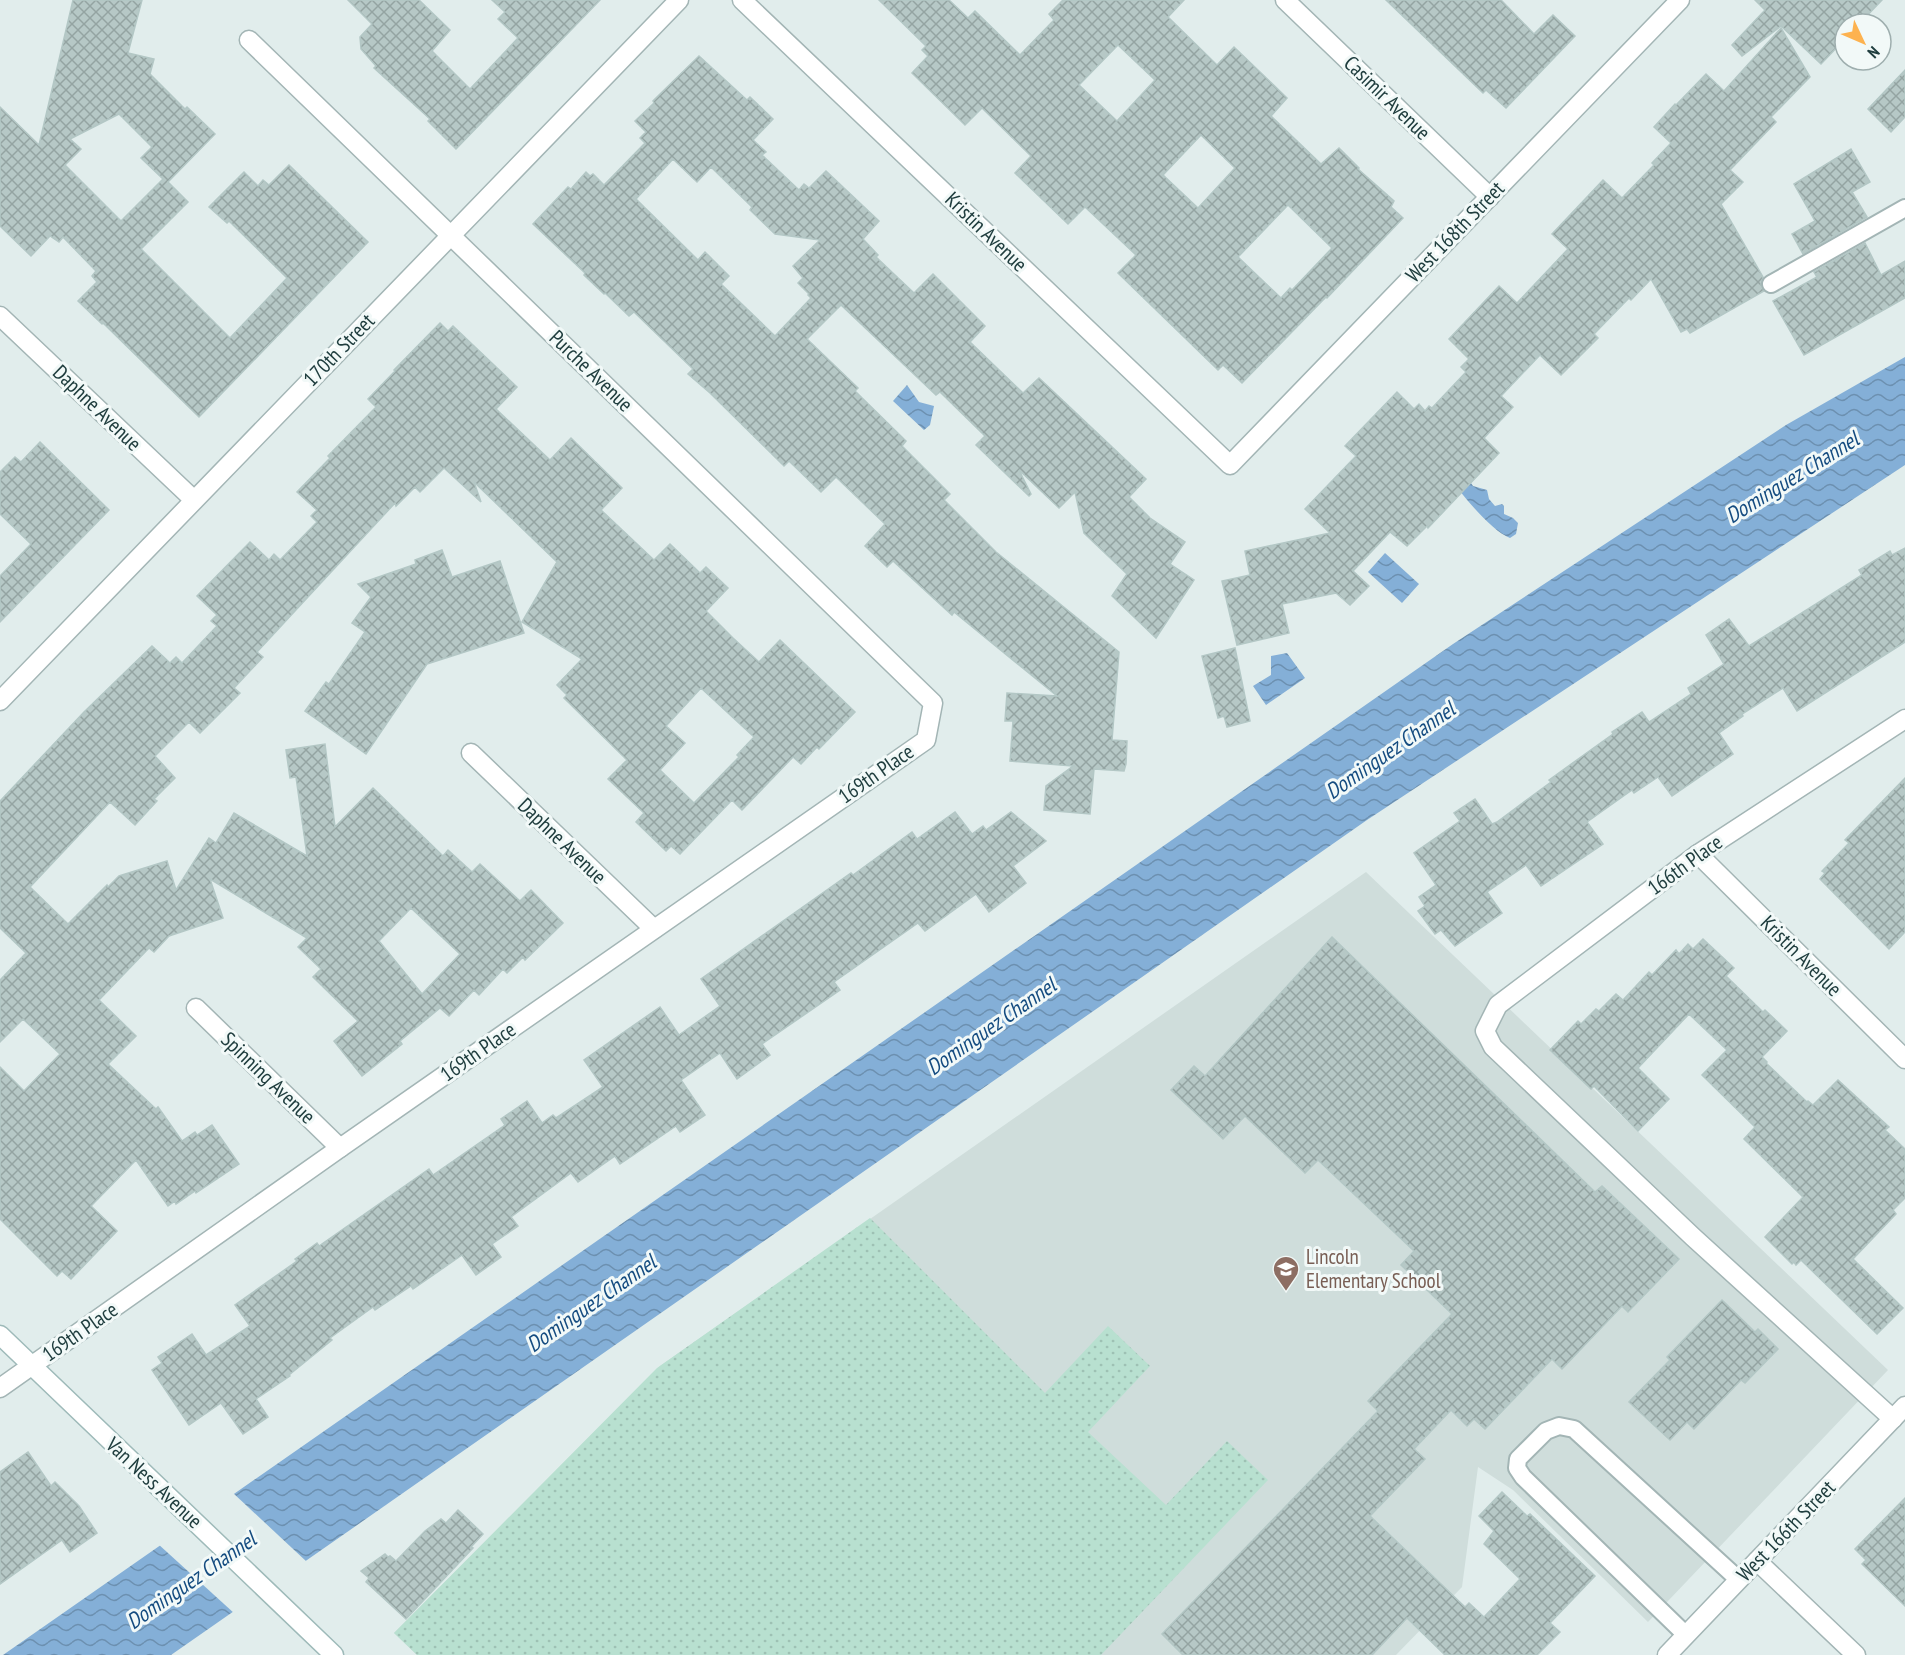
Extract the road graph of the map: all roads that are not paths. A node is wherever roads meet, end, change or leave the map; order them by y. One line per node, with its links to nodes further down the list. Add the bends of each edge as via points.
1 (679, 0): 8 (street, 170th Street)
2 (742, 0): 11 (street, Kristin Avenue)
3 (1285, 0): 6 (street, Casimir Avenue)
4 (1680, 0): 6 (street, West 168th Street)
5 (249, 40): 8 (street, Purche Avenue)
6 (1490, 197): 11 (street, West 168th Street)
7 (1905, 208): 9 (lane)
8 (451, 235): 12 (street, 170th Street); 14 (street, Purche Avenue)
9 (1771, 284)
10 (0, 316): 12 (street, Daphne Avenue)
11 (1230, 465)
12 (194, 500): 13 (street, 170th Street)
13 (0, 701)
14 (933, 703): 18 (street, 169th Place, via 926,740)
15 (1905, 719): 17 (street, 166th Place)
16 (471, 753): 18 (street, Daphne Avenue)
17 (1698, 854): 20 (street, Kristin Avenue); 25 (street, 166th Place, via 1498,1005 1485,1031 1493,1047 1604,1154)
18 (654, 929): 21 (street, 169th Place)
19 (196, 1008): 21 (street, Spinning Avenue)
20 (1905, 1059)
21 (340, 1148): 23 (street, 169th Place)
22 (0, 1335): 23 (street, Van Ness Avenue)
23 (31, 1366): 24 (street, 169th Place); 29 (street, Van Ness Avenue)
24 (0, 1388)
25 (1899, 1412): 26 (street, West 166th Street)
26 (1757, 1561): 27 (street, West 166th Street); 31 (street)
27 (1739, 1580): 28 (street, West 166th Street); 28 (lane, via 1574,1429 1559,1426 1546,1431 1518,1459 1522,1477)
28 (1686, 1635): 30 (street, West 166th Street)
29 (334, 1655)
30 (1667, 1655)
31 (1856, 1655)

